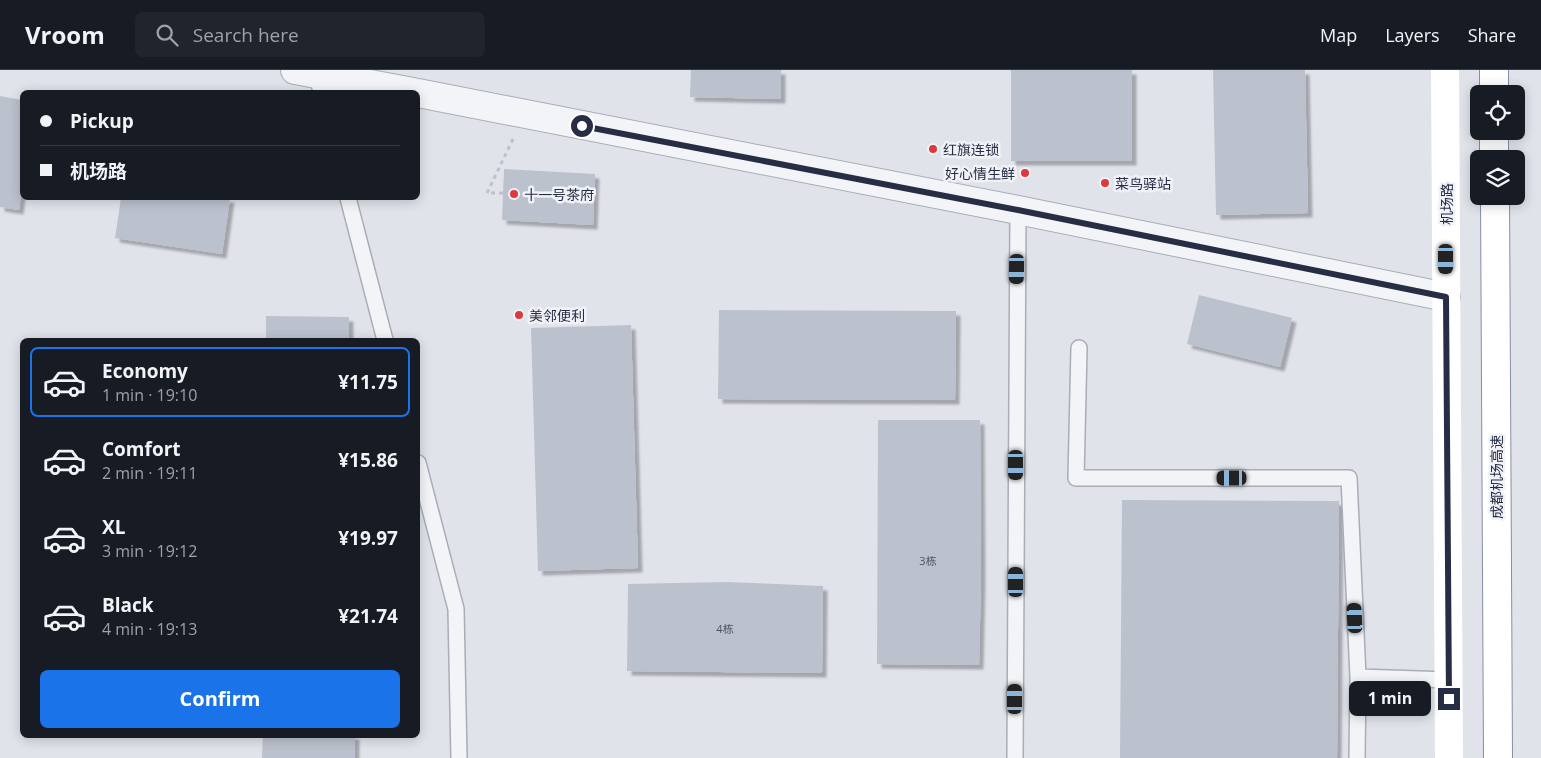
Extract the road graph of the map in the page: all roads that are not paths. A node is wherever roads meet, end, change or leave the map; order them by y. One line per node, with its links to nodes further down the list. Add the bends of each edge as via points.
1 (1445, 70): 10 (main road, 机场路)
2 (1494, 70): 4 (main road)
3 (312, 77): 5 (street)
4 (1494, 85)
5 (400, 90)
6 (420, 93): 9 (street)
7 (349, 200): 11 (lane)
8 (1494, 205): 20 (main road, 成都机场高速)
9 (1018, 210): 10 (street); 17 (lane)
10 (1446, 297): 15 (main road, 机场路)
11 (385, 338)
12 (1079, 348): 14 (lane, via 1076,478 1349,478)
13 (420, 471): 16 (lane, via 456,609)
14 (1358, 677): 15 (lane); 18 (lane)
15 (1449, 680): 19 (main road, 机场路)
16 (459, 758)
17 (1015, 758)
18 (1357, 758)
19 (1449, 758)
20 (1498, 758)

